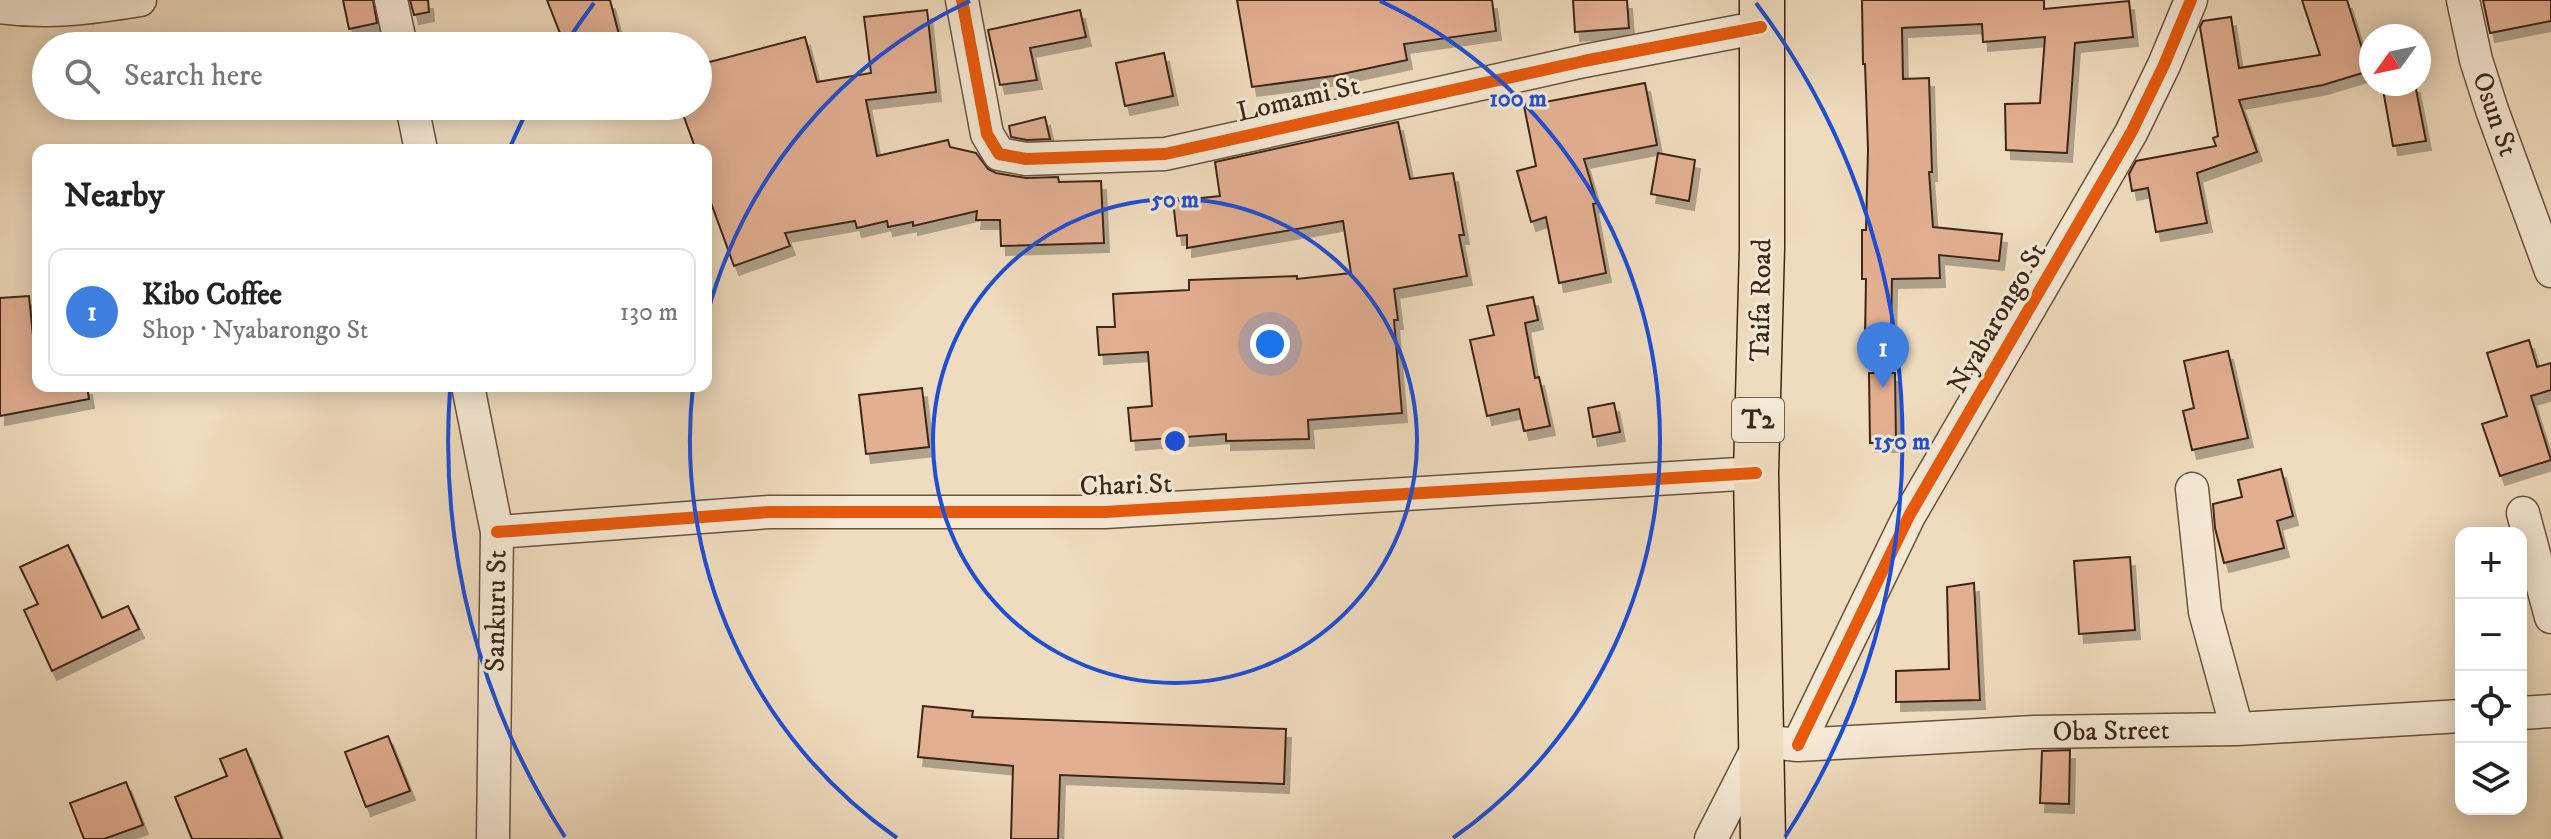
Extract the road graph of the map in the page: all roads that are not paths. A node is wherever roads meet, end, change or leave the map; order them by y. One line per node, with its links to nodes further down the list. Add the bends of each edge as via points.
1 (140, 0): 6 (street, via 72,11)
2 (391, 0): 8 (street)
3 (962, 0): 7 (street, Lomami St, via 987,134 999,154 1026,159 1165,154 1584,61)
4 (2191, 0): 22 (street, Nyabarongo St, via 2131,133)
5 (2463, 0): 11 (street, Osun St, via 2492,110)
6 (0, 7)
7 (1761, 14): 13 (highway, Taifa Road / T2)
8 (398, 32)
9 (415, 120): 10 (street)
10 (420, 144)
11 (2551, 271)
12 (469, 392): 16 (street, Sankuru St)
13 (1756, 473): 16 (street, Chari St, via 1105,512 769,512); 22 (highway, Taifa Road / T2)
14 (2192, 489): 21 (street, via 2205,612)
15 (2523, 513): 17 (street)
16 (497, 532): 23 (street, Sankuru St)
17 (2551, 617)
18 (2551, 711): 19 (street)
19 (2527, 713)
20 (2455, 716): 21 (street, Oba Street)
21 (2237, 729): 22 (street, Oba Street)
22 (1779, 743): 24 (street, Nyabarongo St); 25 (highway, Taifa Road / T2)
23 (493, 839)
24 (1711, 839)
25 (1763, 839)

